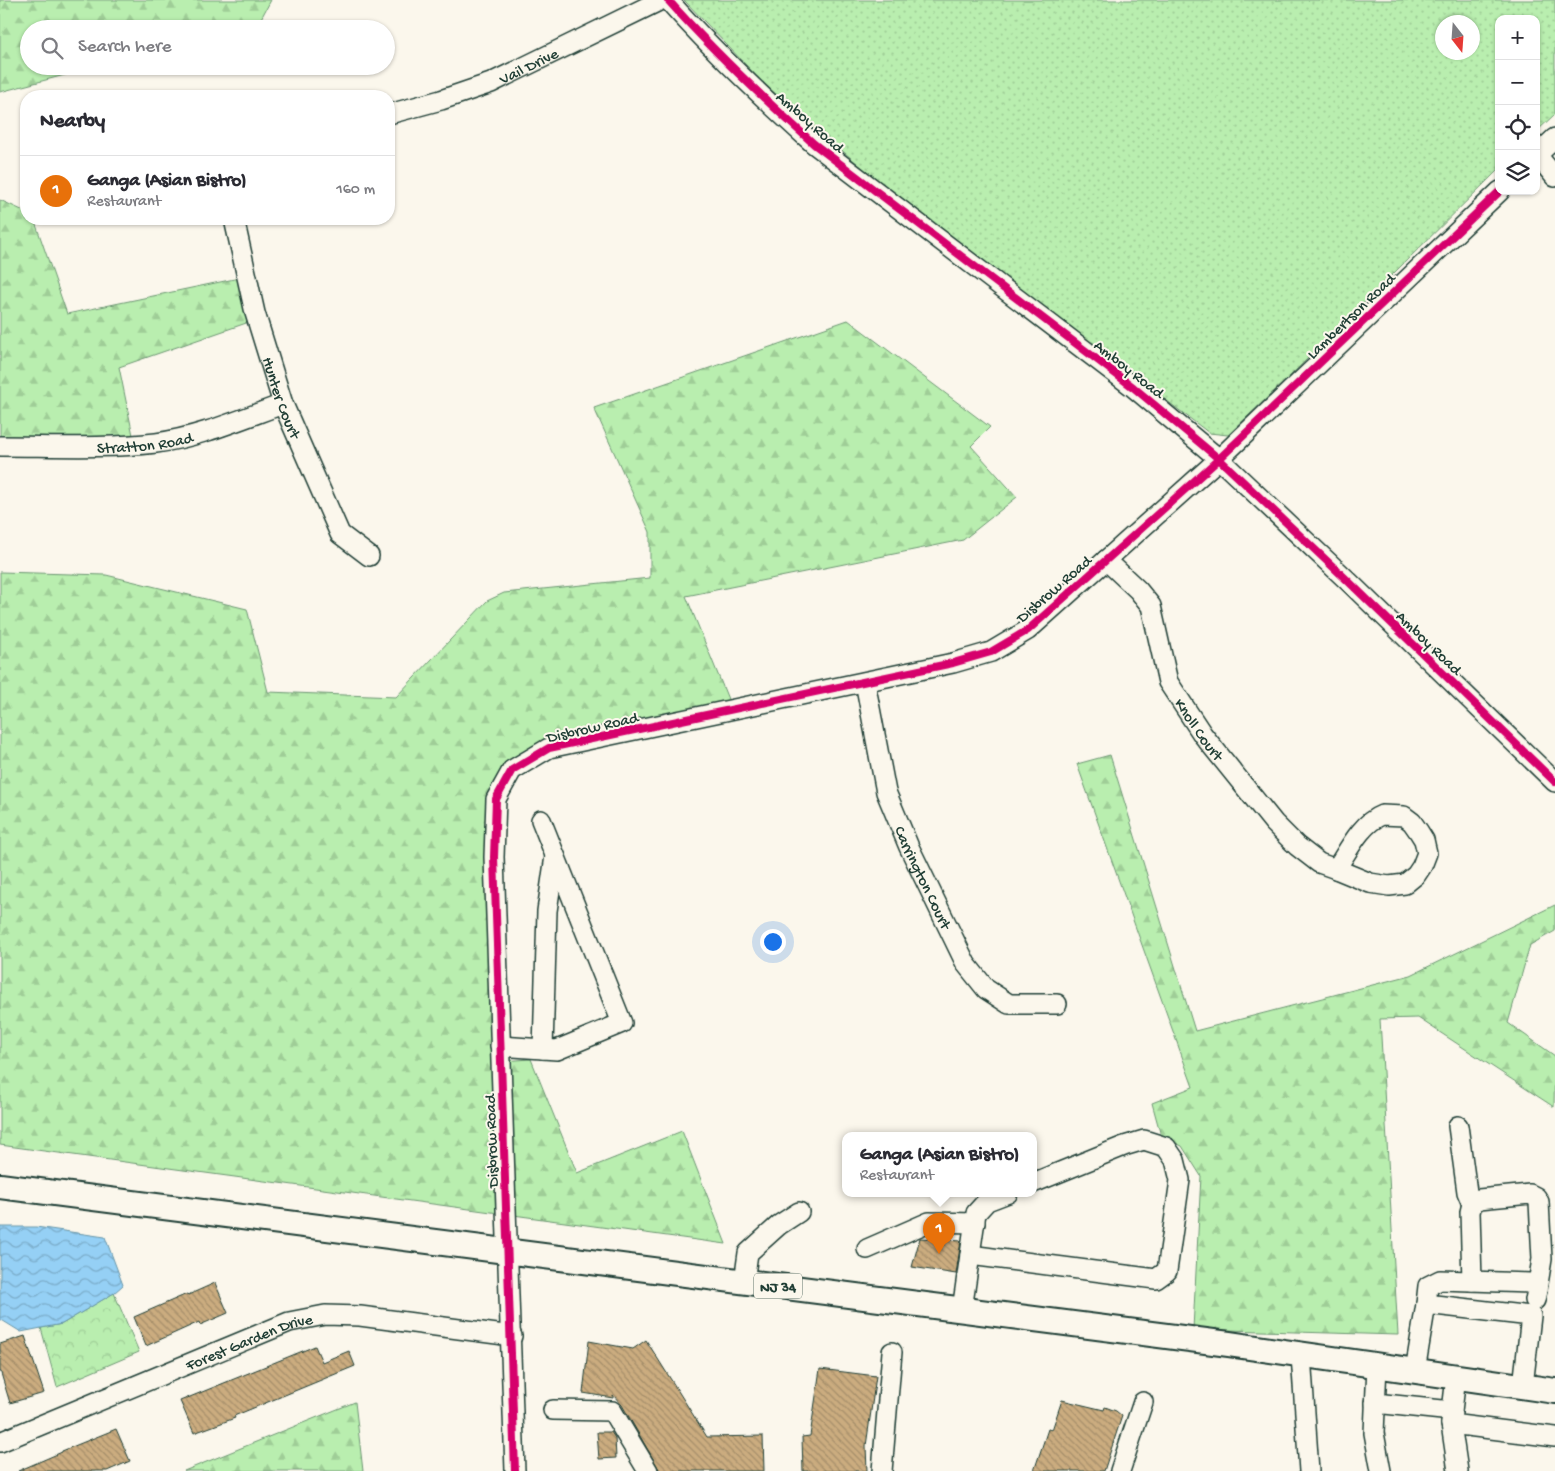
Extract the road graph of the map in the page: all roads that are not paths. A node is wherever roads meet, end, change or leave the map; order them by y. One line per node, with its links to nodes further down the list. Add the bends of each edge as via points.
1 (661, 0): 3 (street, Vail Drive, via 491,83)
2 (668, 0): 12 (street, Amboy Road, via 701,38 814,144 1133,387)
3 (395, 112)
4 (1555, 138): 5 (street)
5 (1540, 153)
6 (1540, 160): 7 (street)
7 (1555, 178)
8 (1496, 195): 12 (street, Lambertson Road)
9 (235, 225): 10 (street, Hunter Court, via 255,313)
10 (283, 404): 11 (street, Stratton Road, via 204,432 157,442 109,447); 13 (street, Hunter Court, via 340,534)
11 (0, 446)
12 (1219, 459): 14 (street, Disbrow Road); 16 (street, Amboy Road)
13 (369, 556)
14 (1106, 560): 15 (street, Disbrow Road, via 1028,630 991,652); 19 (street, Knoll Court, via 1151,606 1168,682 1203,735 1274,823 1297,846 1319,862)
15 (865, 682): 20 (street, Carrington Court, via 886,792 966,964 986,989 1009,1004); 21 (street, Disbrow Road, via 549,748 512,770 496,799 494,857)
16 (1555, 782)
17 (541, 820): 18 (street)
18 (555, 856): 22 (street, via 548,911); 22 (street, via 622,1023 557,1050)
19 (1336, 869): 19 (street, Knoll Court, via 1379,885 1405,884 1422,866 1427,852 1424,840 1404,816 1382,815 1363,829)
20 (1057, 1004)
21 (500, 1046): 22 (street); 31 (street, Disbrow Road)
22 (543, 1049)
23 (1458, 1126): 27 (street, via 1467,1192)
24 (1037, 1181): 32 (street, via 1144,1140 1166,1147 1175,1160 1180,1180 1167,1272 1156,1279)
25 (0, 1186): 31 (main road, NJ 34)
26 (998, 1197): 29 (street, via 987,1201 976,1213)
27 (1472, 1204): 33 (street); 35 (street, via 1480,1199 1530,1194 1536,1197 1542,1258)
28 (799, 1212): 34 (street, via 779,1225 748,1254)
29 (975, 1224): 30 (street, via 929,1222); 32 (street)
30 (867, 1249)
31 (507, 1251): 34 (main road, NJ 34); 39 (street, Disbrow Road)
32 (970, 1254): 37 (street)
33 (1472, 1281): 35 (street, via 1530,1283); 36 (street, via 1440,1280 1428,1286)
34 (744, 1282): 37 (main road, NJ 34)
35 (1537, 1290): 38 (street)
36 (1426, 1304): 38 (street); 43 (street)
37 (962, 1310): 41 (main road, NJ 34)
38 (1531, 1316): 45 (street)
39 (512, 1336): 52 (street, Forest Garden Drive, via 360,1316 307,1318 253,1336); 53 (street, Disbrow Road)
40 (892, 1352): 55 (street)
41 (1301, 1355): 42 (main road, NJ 34); 57 (street)
42 (1376, 1365): 43 (main road, NJ 34); 48 (street)
43 (1415, 1371): 44 (main road, NJ 34)
44 (1456, 1377): 45 (main road, NJ 34); 50 (street)
45 (1523, 1386): 46 (main road, NJ 34)
46 (1555, 1391)
47 (1143, 1402): 56 (street)
48 (1375, 1403): 50 (street); 58 (street, via 1374,1433)
49 (553, 1410): 54 (street, via 612,1411)
50 (1451, 1417): 51 (street); 59 (street)
51 (1555, 1437)
52 (0, 1442)
53 (515, 1471)
54 (648, 1471)
55 (882, 1471)
56 (1120, 1471)
57 (1309, 1471)
58 (1381, 1471)
59 (1458, 1471)

